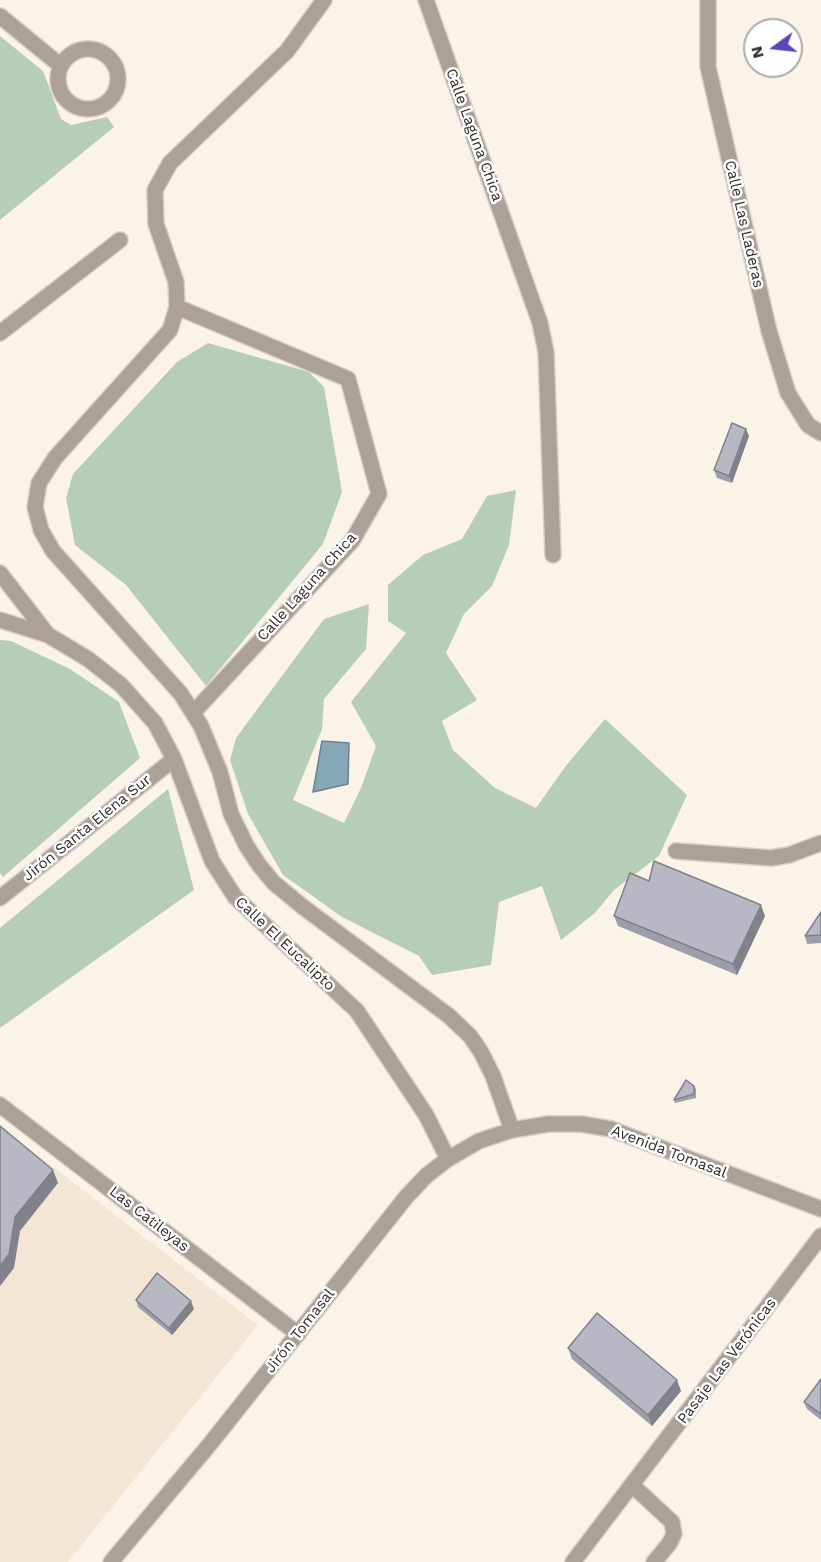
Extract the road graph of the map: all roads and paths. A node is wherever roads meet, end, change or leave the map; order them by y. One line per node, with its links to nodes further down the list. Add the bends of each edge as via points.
1 (324, 0): 7 (street, via 287,51 170,163 155,190 156,224 176,282)
2 (426, 0): 10 (street, Calle Laguna Chica, via 540,323 546,352)
3 (708, 0): 9 (street, Calle Las Laderas, via 708,67 769,331 788,393 808,425)
4 (0, 16): 5 (street)
5 (61, 66)
6 (120, 240): 8 (street)
7 (177, 307): 14 (street, via 170,330 55,458 39,483 35,507 53,552 181,694); 14 (street, Calle Laguna Chica, via 348,379 379,494 352,541)
8 (0, 333)
9 (821, 434)
10 (553, 555)
11 (0, 573): 13 (street)
12 (0, 620): 13 (street, Calle El Eucalipto)
13 (48, 636): 15 (street, Calle El Eucalipto, via 88,659 121,685 155,723)
14 (193, 713): 20 (street, via 220,772 231,814 259,865 303,907 470,1036 493,1076)
15 (174, 759): 18 (street, Jirón Santa Elena Sur); 21 (street, Calle El Eucalipto, via 212,861 234,897 357,1011 426,1115)
16 (821, 843): 17 (street, via 771,858)
17 (676, 851)
18 (0, 898)
19 (0, 1105): 24 (street, Las Catileyas)
20 (512, 1130): 21 (street, Jirón Tomasal, via 479,1141); 22 (street, Avenida Tomasal, via 548,1124 611,1129)
21 (448, 1159): 24 (street, Jirón Tomasal, via 407,1196)
22 (821, 1209)
23 (821, 1236): 25 (street, Pasaje Las Verónicas)
24 (298, 1334): 26 (street, Jirón Tomasal)
25 (632, 1485): 27 (street, Pasaje Las Verónicas); 28 (street, via 672,1522 674,1534)
26 (111, 1562)
27 (573, 1562)
28 (654, 1562)

